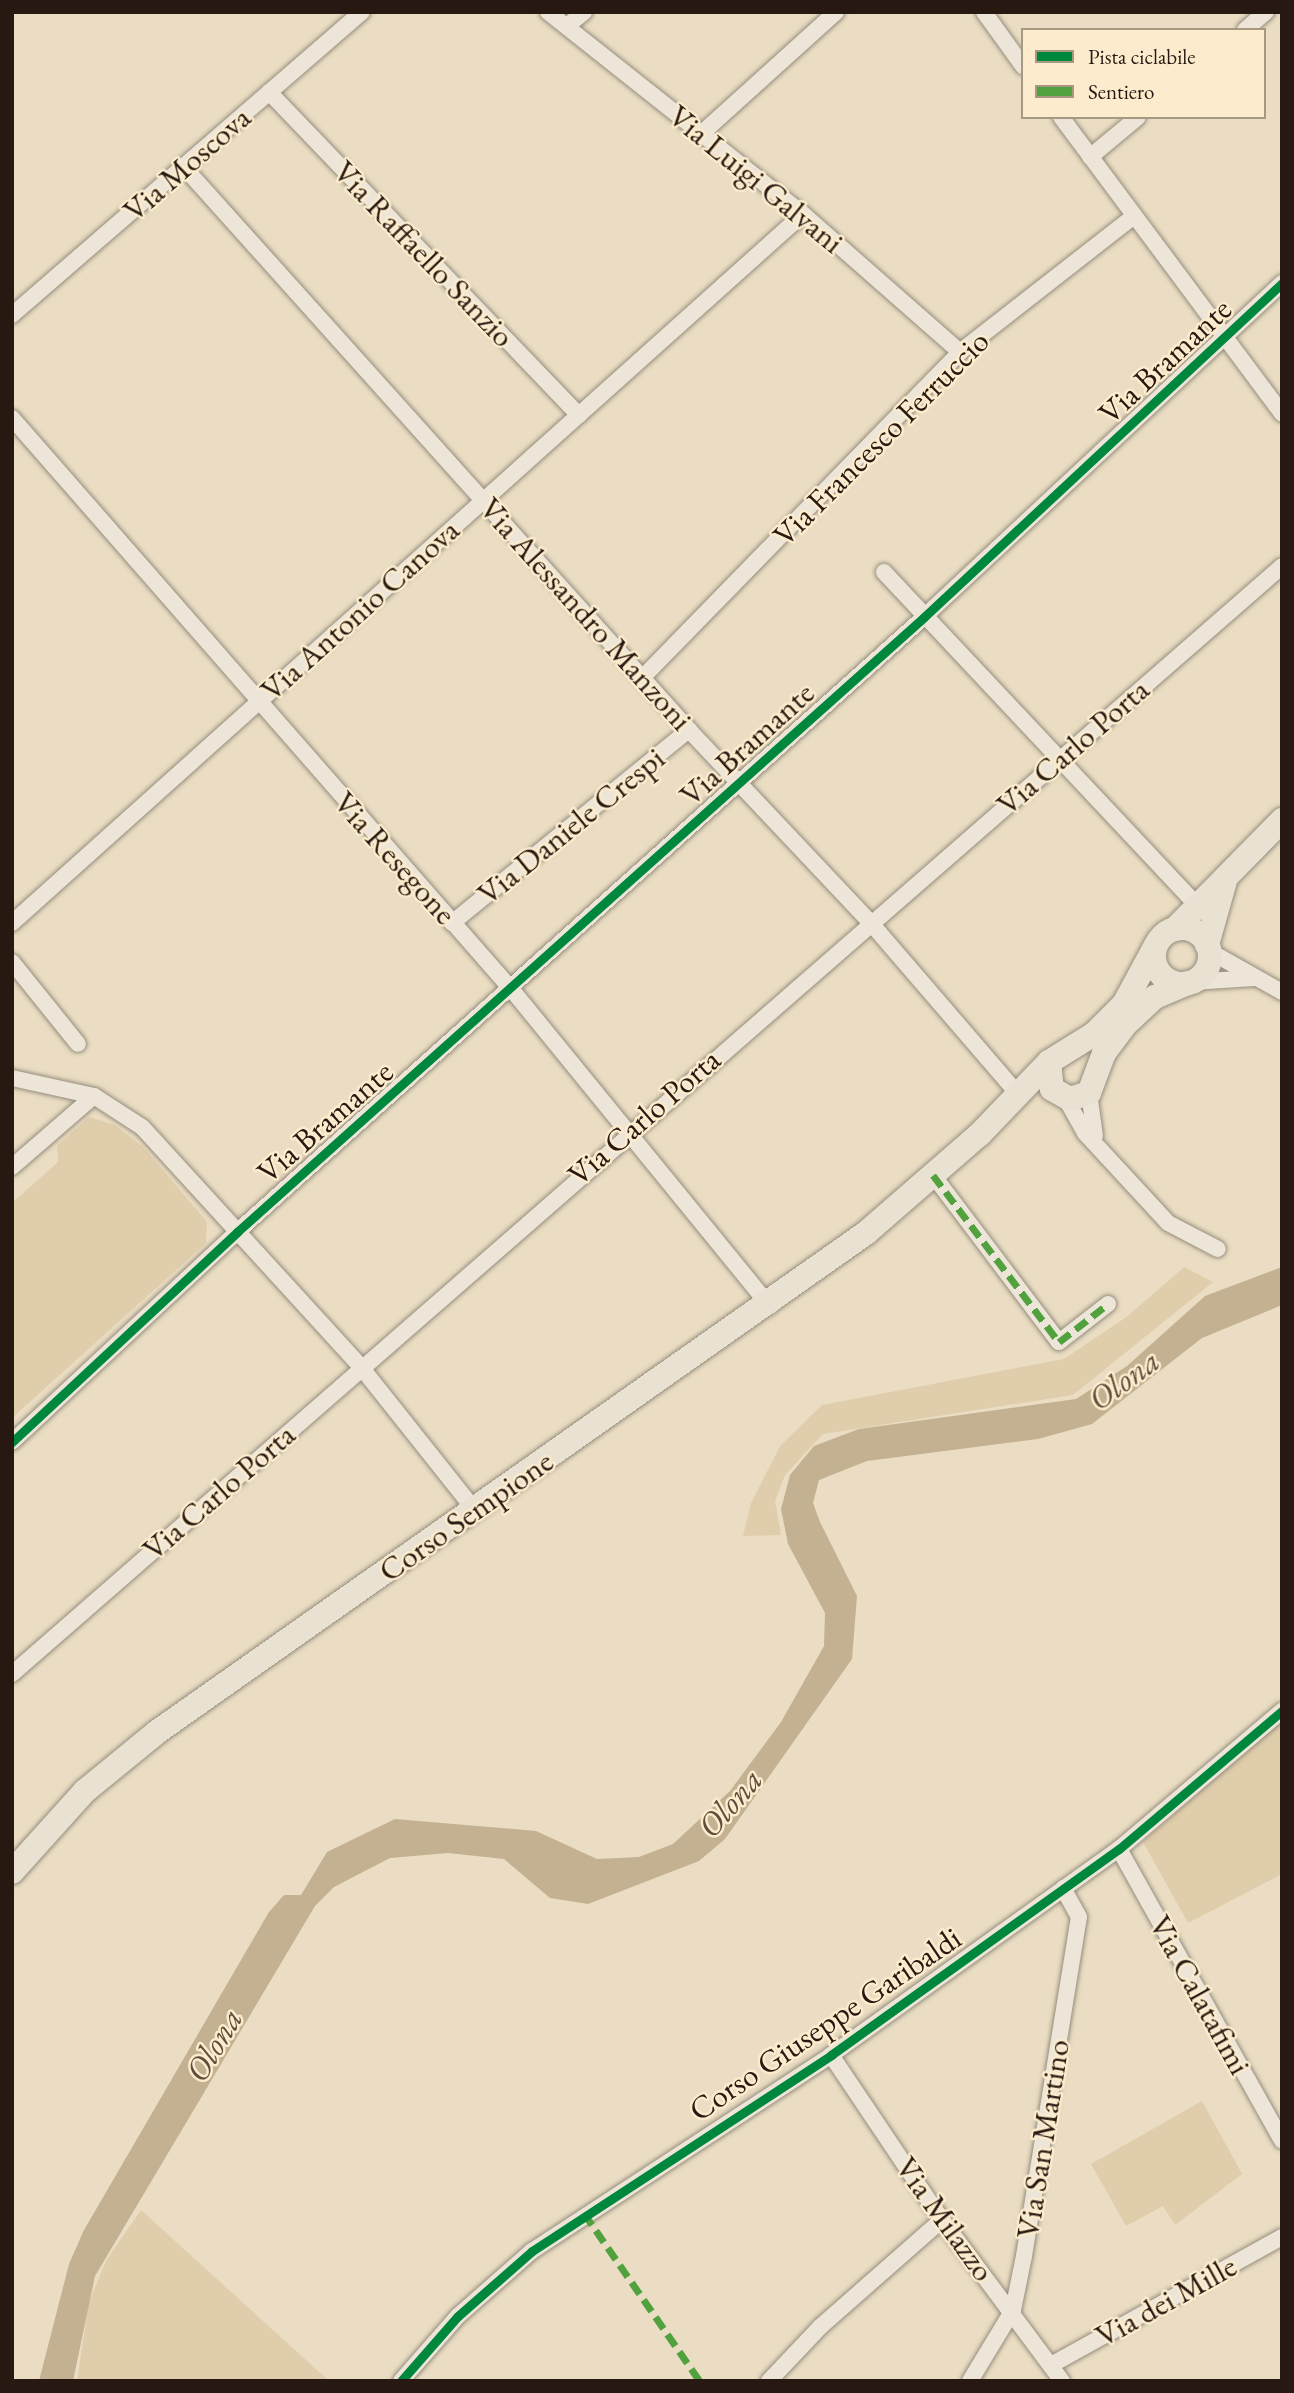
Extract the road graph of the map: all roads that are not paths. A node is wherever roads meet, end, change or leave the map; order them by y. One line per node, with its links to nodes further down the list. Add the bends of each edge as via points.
1 (362, 12): 10 (street, Via Moscova)
2 (548, 12): 7 (street, Via Luigi Galvani)
3 (584, 12): 7 (street)
4 (836, 12): 13 (street)
5 (984, 12): 9 (street)
6 (1266, 12): 8 (street)
7 (568, 26): 13 (street, Via Luigi Galvani)
8 (1247, 28)
9 (1021, 63)
10 (269, 92): 15 (street, Via Moscova); 23 (street, Via Raffaello Sanzio)
11 (1062, 119): 14 (street)
12 (1136, 119): 14 (street)
13 (701, 134): 16 (street, Via Luigi Galvani)
14 (1090, 157): 17 (street)
15 (183, 166): 19 (street, Via Moscova); 25 (street, Via Alessandro Manzoni)
16 (803, 214): 21 (street, Via Luigi Galvani); 23 (street, Via Antonio Canova)
17 (1133, 217): 20 (street); 21 (street, Via Francesco Ferruccio)
18 (1282, 283): 20 (street, Via Bramante)
19 (12, 315)
20 (1225, 342): 22 (street); 28 (street, Via Bramante)
21 (960, 352): 29 (street, Via Francesco Ferruccio)
22 (1282, 414)
23 (579, 415): 25 (street, Via Antonio Canova)
24 (12, 418): 30 (street, Via Resegone)
25 (484, 499): 29 (street, Via Alessandro Manzoni); 30 (street, Via Antonio Canova)
26 (1282, 566): 32 (street, Via Carlo Porta)
27 (884, 572): 28 (street)
28 (924, 617): 32 (street); 33 (street, Via Bramante)
29 (644, 676): 31 (street, Via Alessandro Manzoni)
30 (256, 702): 37 (street, Via Antonio Canova); 39 (street, Via Resegone)
31 (689, 730): 33 (street, Via Alessandro Manzoni); 39 (street, Via Daniele Crespi)
32 (1059, 760): 36 (street); 38 (street, Via Carlo Porta)
33 (741, 783): 38 (street, Via Alessandro Manzoni); 46 (street, Via Bramante)
34 (1282, 820): 35 (main road, Corso Sempione)
35 (1227, 877): 36 (main road, Corso Sempione); 42 (main road, Corso Sempione)
36 (1196, 904): 40 (main road, Corso Sempione)
37 (12, 922)
38 (870, 922): 51 (street, Via Alessandro Manzoni); 54 (street, Via Carlo Porta)
39 (452, 923): 46 (street, Via Resegone)
40 (1175, 929): 41 (main road, Corso Sempione); 42 (main road, via 1192,930)
41 (1156, 945): 45 (main road, via 1162,975); 49 (main road, Corso Sempione, via 1124,1004 1094,1034)
42 (1208, 948): 44 (street); 45 (main road, Corso Sempione, via 1208,966)
43 (12, 962): 48 (street)
44 (1256, 978): 45 (street); 47 (street)
45 (1190, 982): 52 (main road, via 1155,996 1127,1023)
46 (512, 990): 54 (street, Via Resegone); 59 (street, Via Bramante)
47 (1282, 992)
48 (78, 1044)
49 (1049, 1062): 51 (main road, Corso Sempione); 52 (main road, via 1047,1080)
50 (12, 1078): 53 (street)
51 (1017, 1093): 55 (main road, Corso Sempione)
52 (1070, 1095): 55 (main road, Corso Sempione, via 1031,1101); 56 (street); 56 (street, via 1090,1121)
53 (94, 1096): 57 (street); 59 (street, via 142,1127)
54 (628, 1131): 62 (street, Via Resegone); 63 (street, Via Carlo Porta)
55 (981, 1134): 58 (main road, Corso Sempione)
56 (1103, 1150): 60 (street, via 1168,1223)
57 (12, 1167)
58 (933, 1175): 61 (street, via 1059,1342); 62 (main road, Corso Sempione)
59 (237, 1232): 63 (street); 64 (street, Via Bramante)
60 (1218, 1249)
61 (1108, 1304)
62 (770, 1306): 65 (main road, Corso Sempione)
63 (361, 1367): 65 (street); 66 (street, Via Carlo Porta)
64 (12, 1442)
65 (474, 1509): 69 (main road, Corso Sempione, via 157,1732 85,1791)
66 (12, 1674)
67 (1282, 1711): 68 (street, Corso Giuseppe Garibaldi)
68 (1119, 1849): 70 (street, Corso Giuseppe Garibaldi); 72 (street, Via Calatafimi)
69 (12, 1872)
70 (1063, 1888): 71 (street, Corso Giuseppe Garibaldi); 75 (street, Via San Martino, via 1079,1917)
71 (831, 2055): 73 (street, Via Milazzo); 77 (street, Corso Giuseppe Garibaldi, via 532,2251 458,2316)
72 (1282, 2141)
73 (942, 2220): 75 (street, Via Milazzo); 78 (street, via 820,2327)
74 (1282, 2237): 76 (street, Via dei Mille)
75 (1013, 2310): 76 (street, Via Milazzo); 79 (street, Via San Martino)
76 (1051, 2365): 80 (street, Via Milazzo)
77 (401, 2381)
78 (769, 2381)
79 (970, 2381)
80 (1062, 2381)

